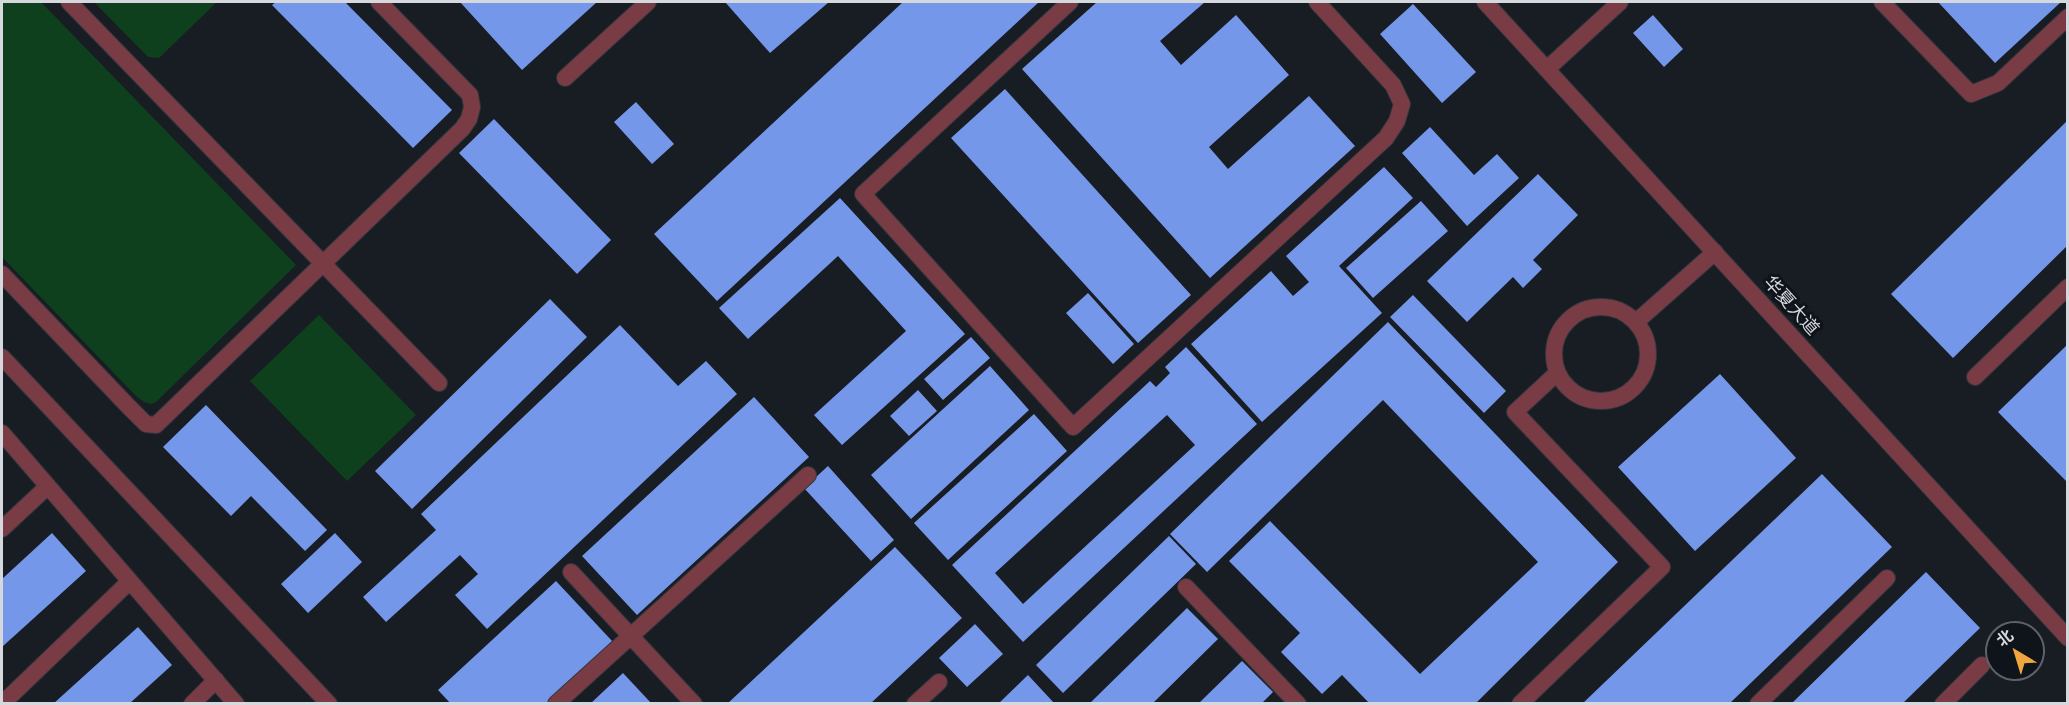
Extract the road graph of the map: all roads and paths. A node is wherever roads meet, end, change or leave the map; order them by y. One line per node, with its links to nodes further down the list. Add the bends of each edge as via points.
1 (69, 2): 13 (street)
2 (379, 2): 13 (street, via 470,95 472,107 462,129)
3 (648, 2): 11 (street)
4 (1070, 2): 5 (street, via 863,194 1073,427 1386,138 1397,121 1402,104 1393,85)
5 (1317, 2)
6 (1485, 2): 10 (street, 华夏大道)
7 (1620, 2): 10 (street)
8 (1882, 2): 9 (street, via 1971,94 1998,83)
9 (2067, 17)
10 (1547, 69): 12 (street, 华夏大道)
11 (565, 78)
12 (1715, 252): 16 (street); 30 (street, 华夏大道)
13 (323, 264): 14 (street, via 163,420 152,426 128,406); 20 (street)
14 (2, 274)
15 (2067, 287): 19 (street)
16 (1636, 322): 18 (street, via 1625,313 1596,307 1569,318 1555,344); 18 (street, via 1645,336 1646,368 1626,394 1594,400 1578,395)
17 (2, 357): 37 (street)
18 (1557, 373): 42 (street, via 1515,412 1662,567)
19 (1975, 377)
20 (439, 383)
21 (2, 433): 23 (street)
22 (808, 475): 29 (street)
23 (48, 486): 24 (street); 27 (street)
24 (2, 529)
25 (571, 572): 29 (street)
26 (1887, 578): 43 (street)
27 (130, 581): 32 (street); 34 (street)
28 (1186, 588): 41 (street)
29 (631, 636): 38 (street); 39 (street)
30 (2067, 638)
31 (1982, 665): 44 (street)
32 (216, 680): 35 (street); 36 (street)
33 (939, 682): 40 (street)
34 (2, 704)
35 (192, 704)
36 (236, 704)
37 (329, 704)
38 (556, 704)
39 (694, 704)
40 (915, 704)
41 (1298, 704)
42 (1520, 704)
43 (1758, 704)
44 (1943, 704)

